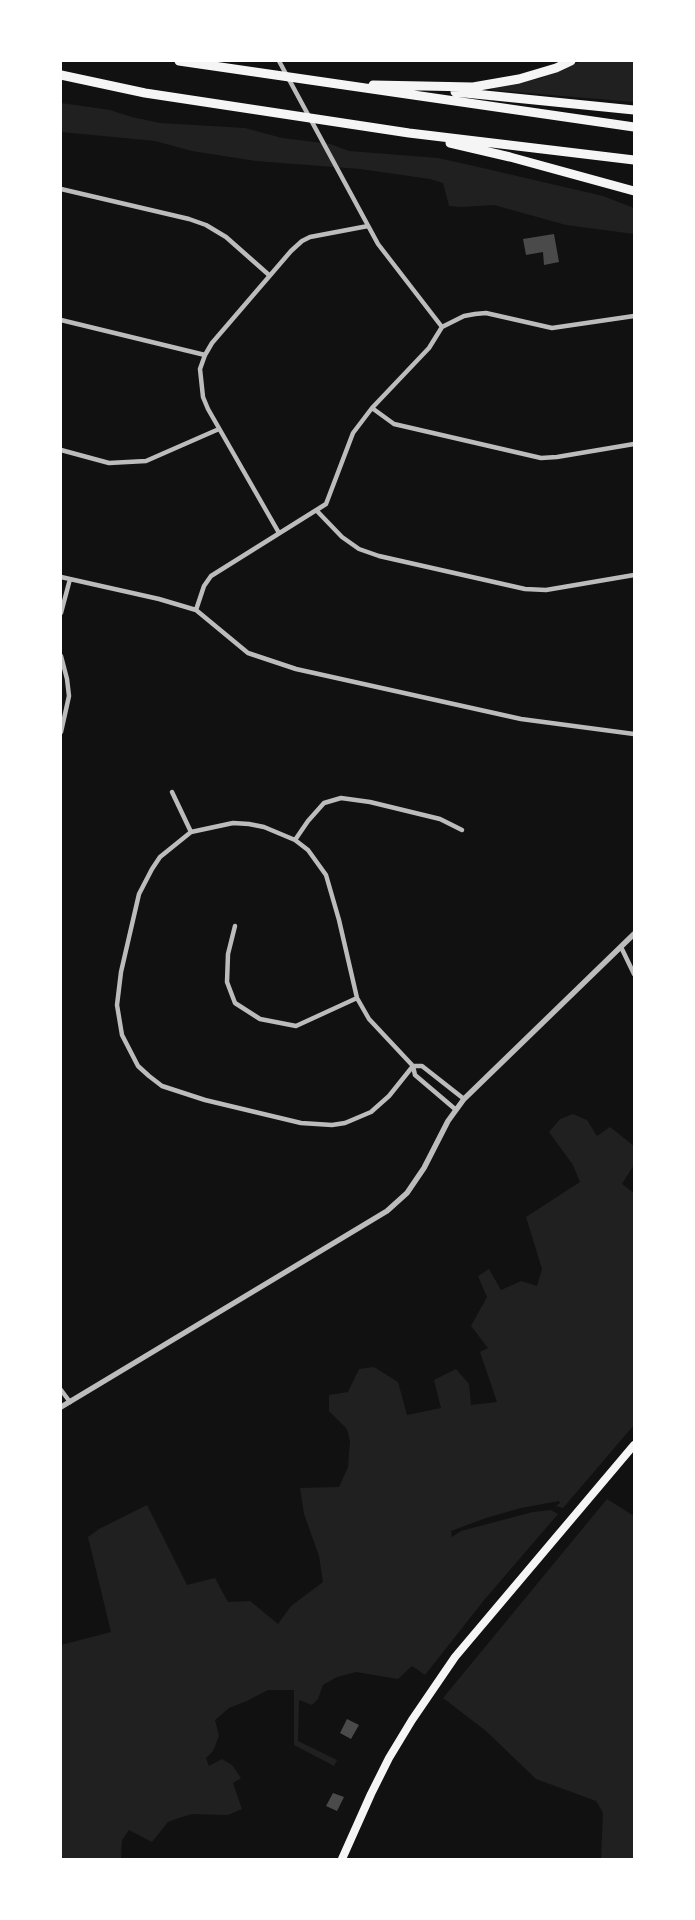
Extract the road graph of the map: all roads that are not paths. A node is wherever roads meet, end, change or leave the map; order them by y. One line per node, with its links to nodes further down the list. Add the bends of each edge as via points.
1 (179, 61): 5 (highway)
2 (279, 61): 13 (street)
3 (571, 61): 6 (highway, via 519,79 473,87)
4 (61, 75): 9 (highway, via 146,93)
5 (337, 84): 6 (highway); 8 (highway)
6 (430, 88): 7 (highway)
7 (634, 110)
8 (634, 127)
9 (409, 133): 10 (highway); 12 (highway)
10 (634, 160)
11 (61, 189): 14 (street, via 206,225)
12 (634, 191)
13 (368, 226): 14 (street, via 320,235 302,242); 17 (street, via 378,244)
14 (269, 275): 18 (street)
15 (634, 316): 17 (street, via 552,328 486,313 464,316)
16 (61, 320): 18 (street)
17 (442, 327): 19 (street, via 429,348)
18 (205, 355): 20 (street, via 200,369 203,397)
19 (372, 408): 21 (street, via 394,424 541,458); 23 (street, via 353,433 326,504)
20 (219, 429): 22 (street, via 146,461 109,463); 24 (street)
21 (634, 444)
22 (61, 450)
23 (317, 511): 24 (street); 25 (street, via 342,537 359,549 525,589 546,590)
24 (279, 533): 28 (street, via 211,576)
25 (634, 575)
26 (61, 577): 27 (street)
27 (70, 579): 28 (street); 29 (street)
28 (196, 610): 32 (street, via 248,653 296,669 521,720)
29 (61, 613)
30 (61, 656): 31 (street, via 69,696)
31 (61, 732)
32 (634, 734)
33 (172, 792): 35 (street)
34 (462, 830): 36 (street, via 440,819 341,798 324,803)
35 (191, 832): 36 (street, via 249,824); 42 (street, via 160,857 152,868 139,894 121,972 117,1005 122,1035 138,1066 162,1086 179,1092 301,1123 332,1125 371,1112 389,1096)
36 (295, 840): 41 (street, via 308,850 326,876)
37 (235, 926): 41 (street, via 228,954 227,982 235,1003 260,1019 296,1026)
38 (634, 934): 39 (street)
39 (621, 947): 40 (street); 43 (street)
40 (634, 974)
41 (357, 998): 42 (street, via 369,1019)
42 (412, 1066): 43 (street, via 422,1066); 44 (street, via 415,1075)
43 (464, 1099): 44 (street)
44 (455, 1109): 46 (street, via 424,1168 407,1193 386,1211)
45 (61, 1390): 46 (street)
46 (70, 1402): 47 (street)
47 (61, 1407)
48 (634, 1446): 49 (main road, via 479,1627 434,1686 382,1772)
49 (342, 1859)

